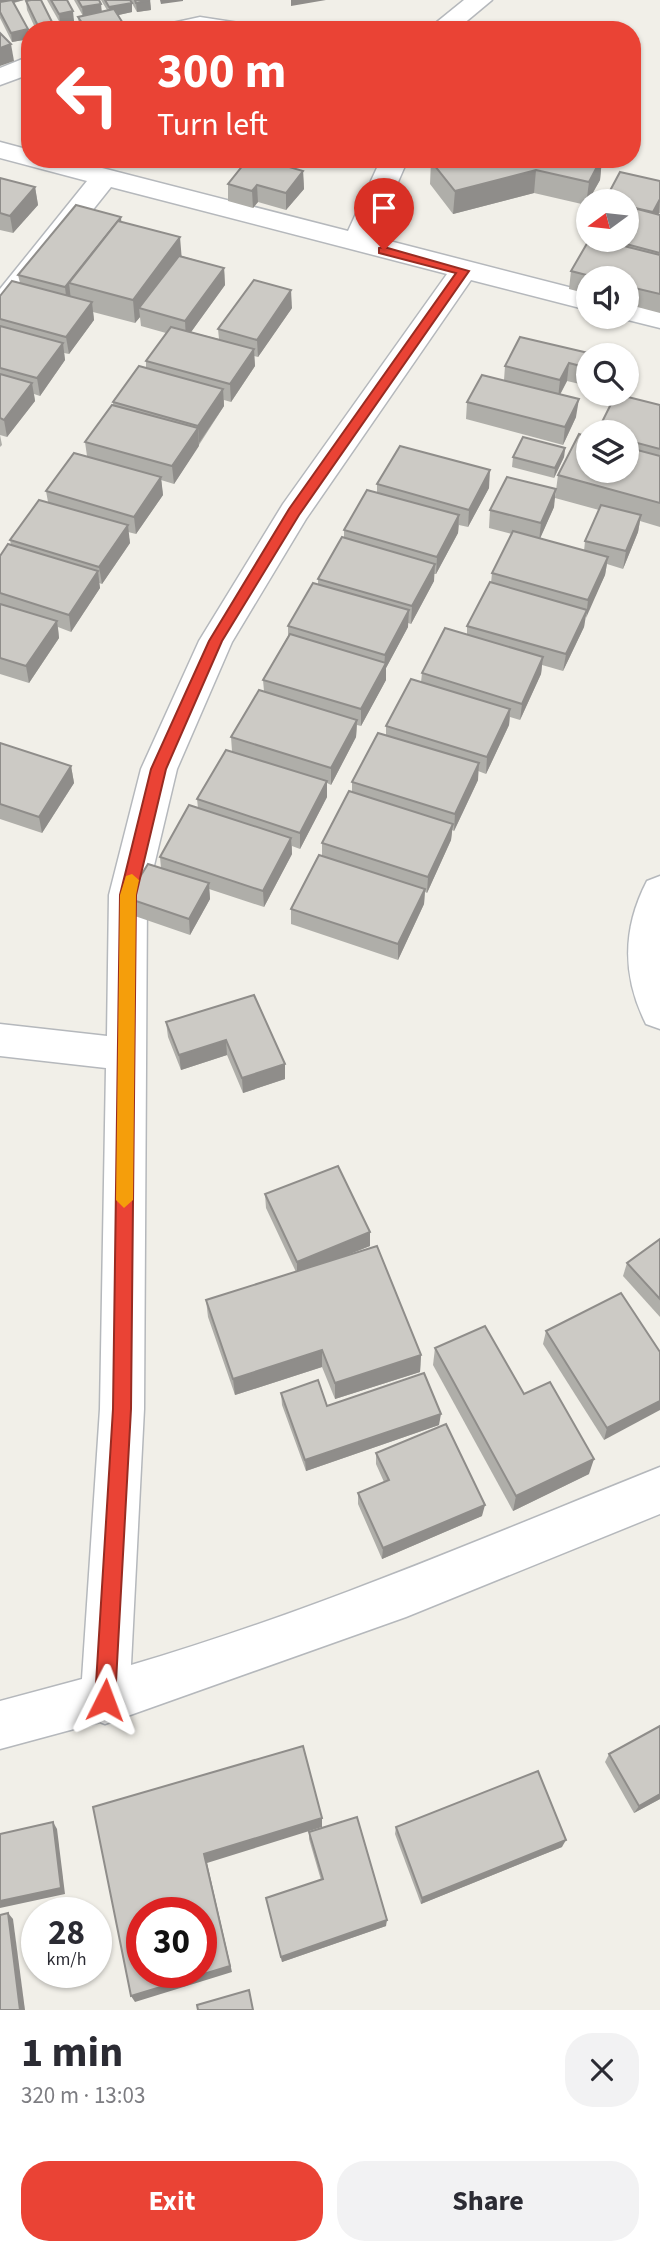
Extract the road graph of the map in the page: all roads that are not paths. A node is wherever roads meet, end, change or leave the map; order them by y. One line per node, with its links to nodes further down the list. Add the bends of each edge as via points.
1 (480, 0): 2 (street)
2 (451, 21)
3 (21, 68): 4 (street)
4 (0, 77)
5 (0, 150): 6 (street)
6 (21, 156)
7 (68, 168): 9 (street)
8 (394, 168): 10 (street)
9 (105, 177): 10 (street); 13 (street)
10 (357, 243): 11 (street)
11 (463, 271): 12 (street); 19 (street, via 287,523 216,641 159,769 128,895)
12 (576, 298)
13 (0, 308)
14 (639, 314): 15 (street)
15 (660, 319)
16 (660, 891): 17 (street, via 649,917 647,980)
17 (660, 1013)
18 (0, 1040): 19 (street)
19 (124, 1054): 21 (street, via 122,1409)
20 (660, 1489): 21 (street, via 419,1591)
21 (105, 1700): 22 (street)
22 (0, 1725)

